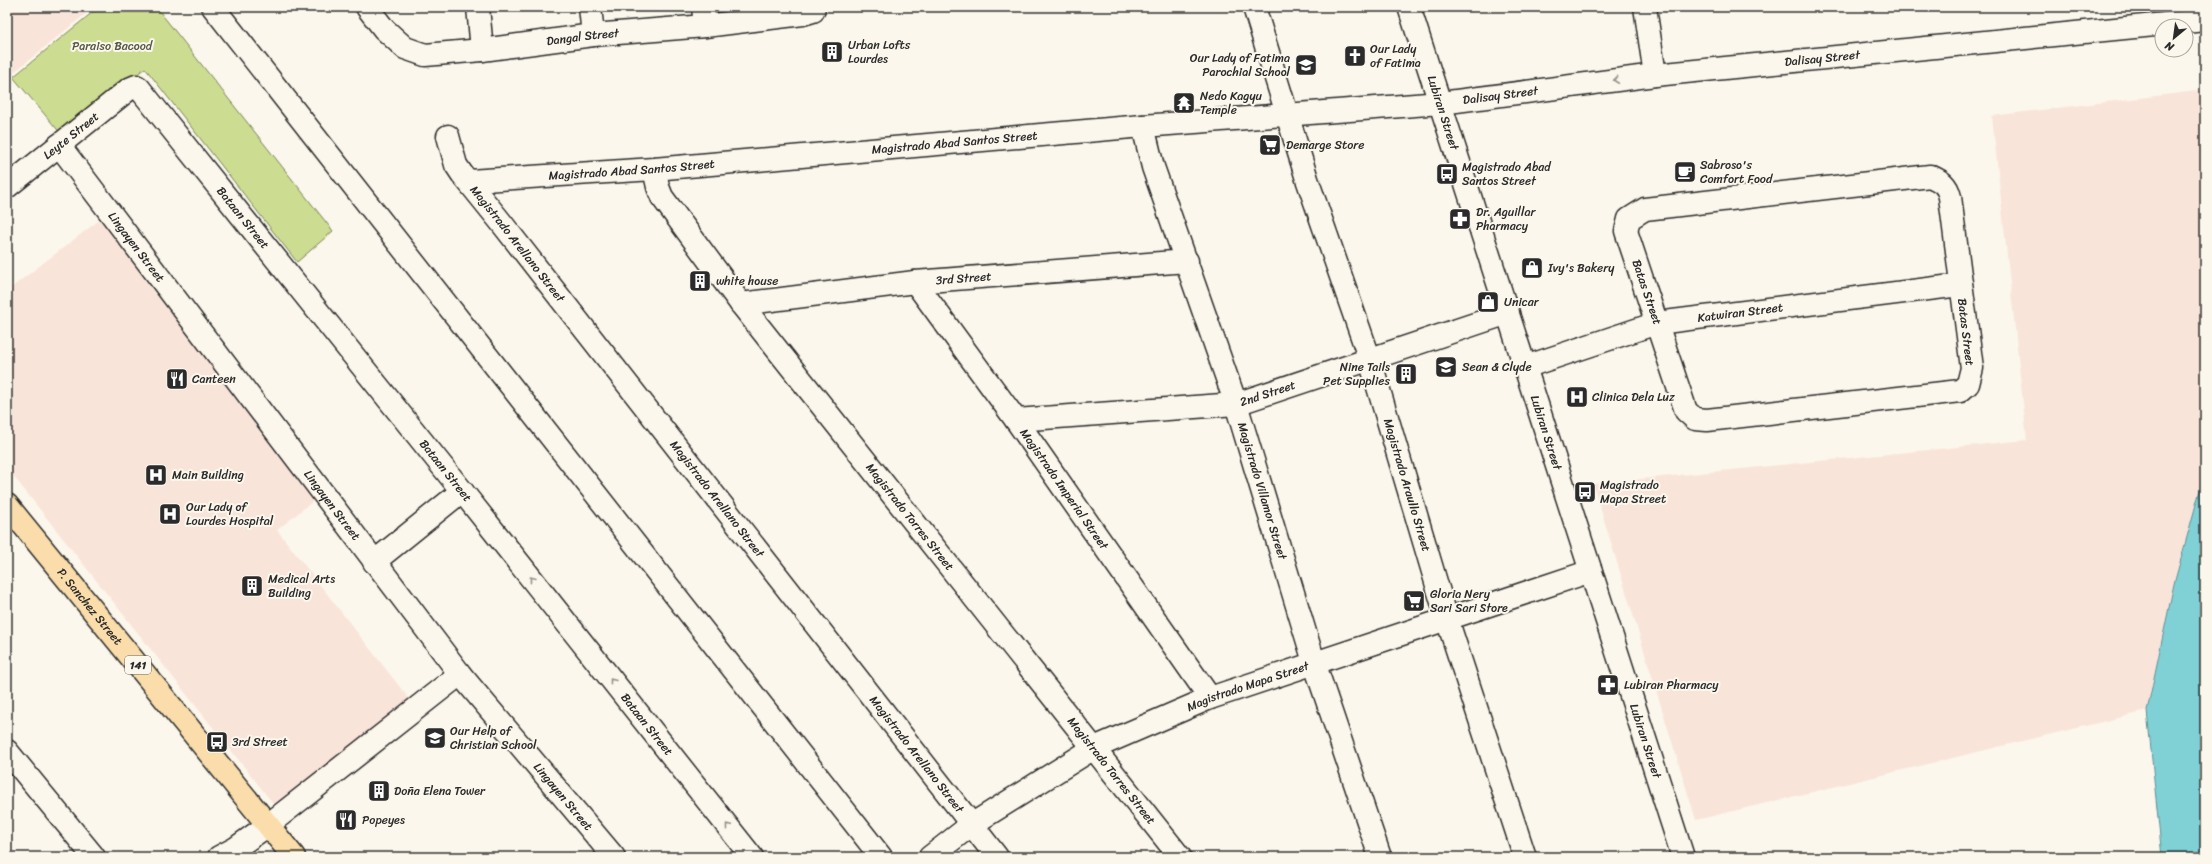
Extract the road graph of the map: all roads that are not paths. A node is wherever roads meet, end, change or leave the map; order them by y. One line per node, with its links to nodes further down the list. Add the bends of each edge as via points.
1 (213, 7): 51 (street)
2 (367, 7): 13 (street, Dangal Street, via 384,29 405,48 425,55)
3 (478, 7): 13 (street)
4 (590, 7): 12 (street)
5 (814, 7): 9 (street, Dangal Street, via 813,11 803,14)
6 (1254, 7): 17 (street, Magistrado Araullo Street)
7 (1410, 7): 16 (street, Lubiran Street)
8 (1644, 7): 14 (street)
9 (704, 16): 12 (street, Dangal Street)
10 (2162, 16): 11 (street, Dalisay Street); 14 (street, Dalisay Street)
11 (2205, 20)
12 (593, 35): 13 (street, Dangal Street)
13 (482, 50)
14 (1655, 75): 16 (street, Dalisay Street, one-way to 16)
15 (136, 86): 20 (street, Leyte Street); 34 (street, Bataan Street)
16 (1441, 103): 17 (street, Magistrado Abad Santos Street); 28 (street, Lubiran Street)
17 (1287, 115): 18 (street, Magistrado Abad Santos Street); 30 (street, Magistrado Araullo Street)
18 (1143, 126): 21 (street, Magistrado Abad Santos Street); 24 (street, Magistrado Villamor Street, via 1153,167)
19 (448, 136): 22 (street, Magistrado Arellano Street, via 456,165)
20 (59, 145): 23 (street, Leyte Street); 36 (street, Lingayen Street)
21 (654, 169): 22 (street, Magistrado Abad Santos Street); 27 (street, Magistrado Torres Street, via 662,197)
22 (469, 181): 45 (street, Magistrado Arellano Street)
23 (7, 187)
24 (1187, 261): 25 (street, 3rd Street); 32 (street, Magistrado Villamor Street)
25 (915, 282): 27 (street, 3rd Street); 33 (street, Magistrado Imperial Street)
26 (1960, 285): 29 (street, Katwiran Street); 29 (street, Batas Street, via 1972,368 1968,384 1960,391 1707,420 1695,418 1686,411); 29 (street, Batas Street, via 1948,188 1943,182 1930,176 1645,209 1629,219 1626,231)
27 (741, 304): 42 (street, Magistrado Torres Street)
28 (1508, 313): 30 (street, 2nd Street); 31 (street, Lubiran Street)
29 (1657, 323): 31 (street, Katwiran Street)
30 (1370, 360): 32 (street, 2nd Street); 38 (street, Magistrado Araullo Street)
31 (1526, 367): 37 (street, Lubiran Street)
32 (1236, 404): 33 (street, 2nd Street); 39 (street, Magistrado Villamor Street)
33 (1016, 420): 41 (street, Magistrado Imperial Street)
34 (462, 491): 36 (street); 50 (street, Bataan Street, one-way to 34)
35 (7, 505): 44 (main road, P. Sanchez Street / 141)
36 (374, 562): 40 (street, Lingayen Street)
37 (1591, 571): 38 (street, Magistrado Mapa Street); 57 (street, Lubiran Street)
38 (1447, 619): 39 (street, Magistrado Mapa Street); 56 (street, Magistrado Araullo Street)
39 (1314, 662): 41 (street, Magistrado Mapa Street); 55 (street, Magistrado Villamor Street)
40 (460, 674): 44 (street); 49 (street, Lingayen Street)
41 (1210, 698): 42 (street, Magistrado Mapa Street)
42 (1094, 748): 45 (street, Magistrado Mapa Street); 54 (street, Magistrado Torres Street)
43 (7, 751): 46 (street)
44 (268, 825): 47 (street); 48 (main road, P. Sanchez Street / 141)
45 (971, 825): 52 (street, Magistrado Mapa Street); 53 (street, Magistrado Arellano Street)
46 (94, 857)
47 (219, 857)
48 (294, 857)
49 (614, 857)
50 (752, 857)
51 (881, 857)
52 (930, 857)
53 (997, 857)
54 (1180, 857)
55 (1380, 857)
56 (1525, 857)
57 (1683, 857)

